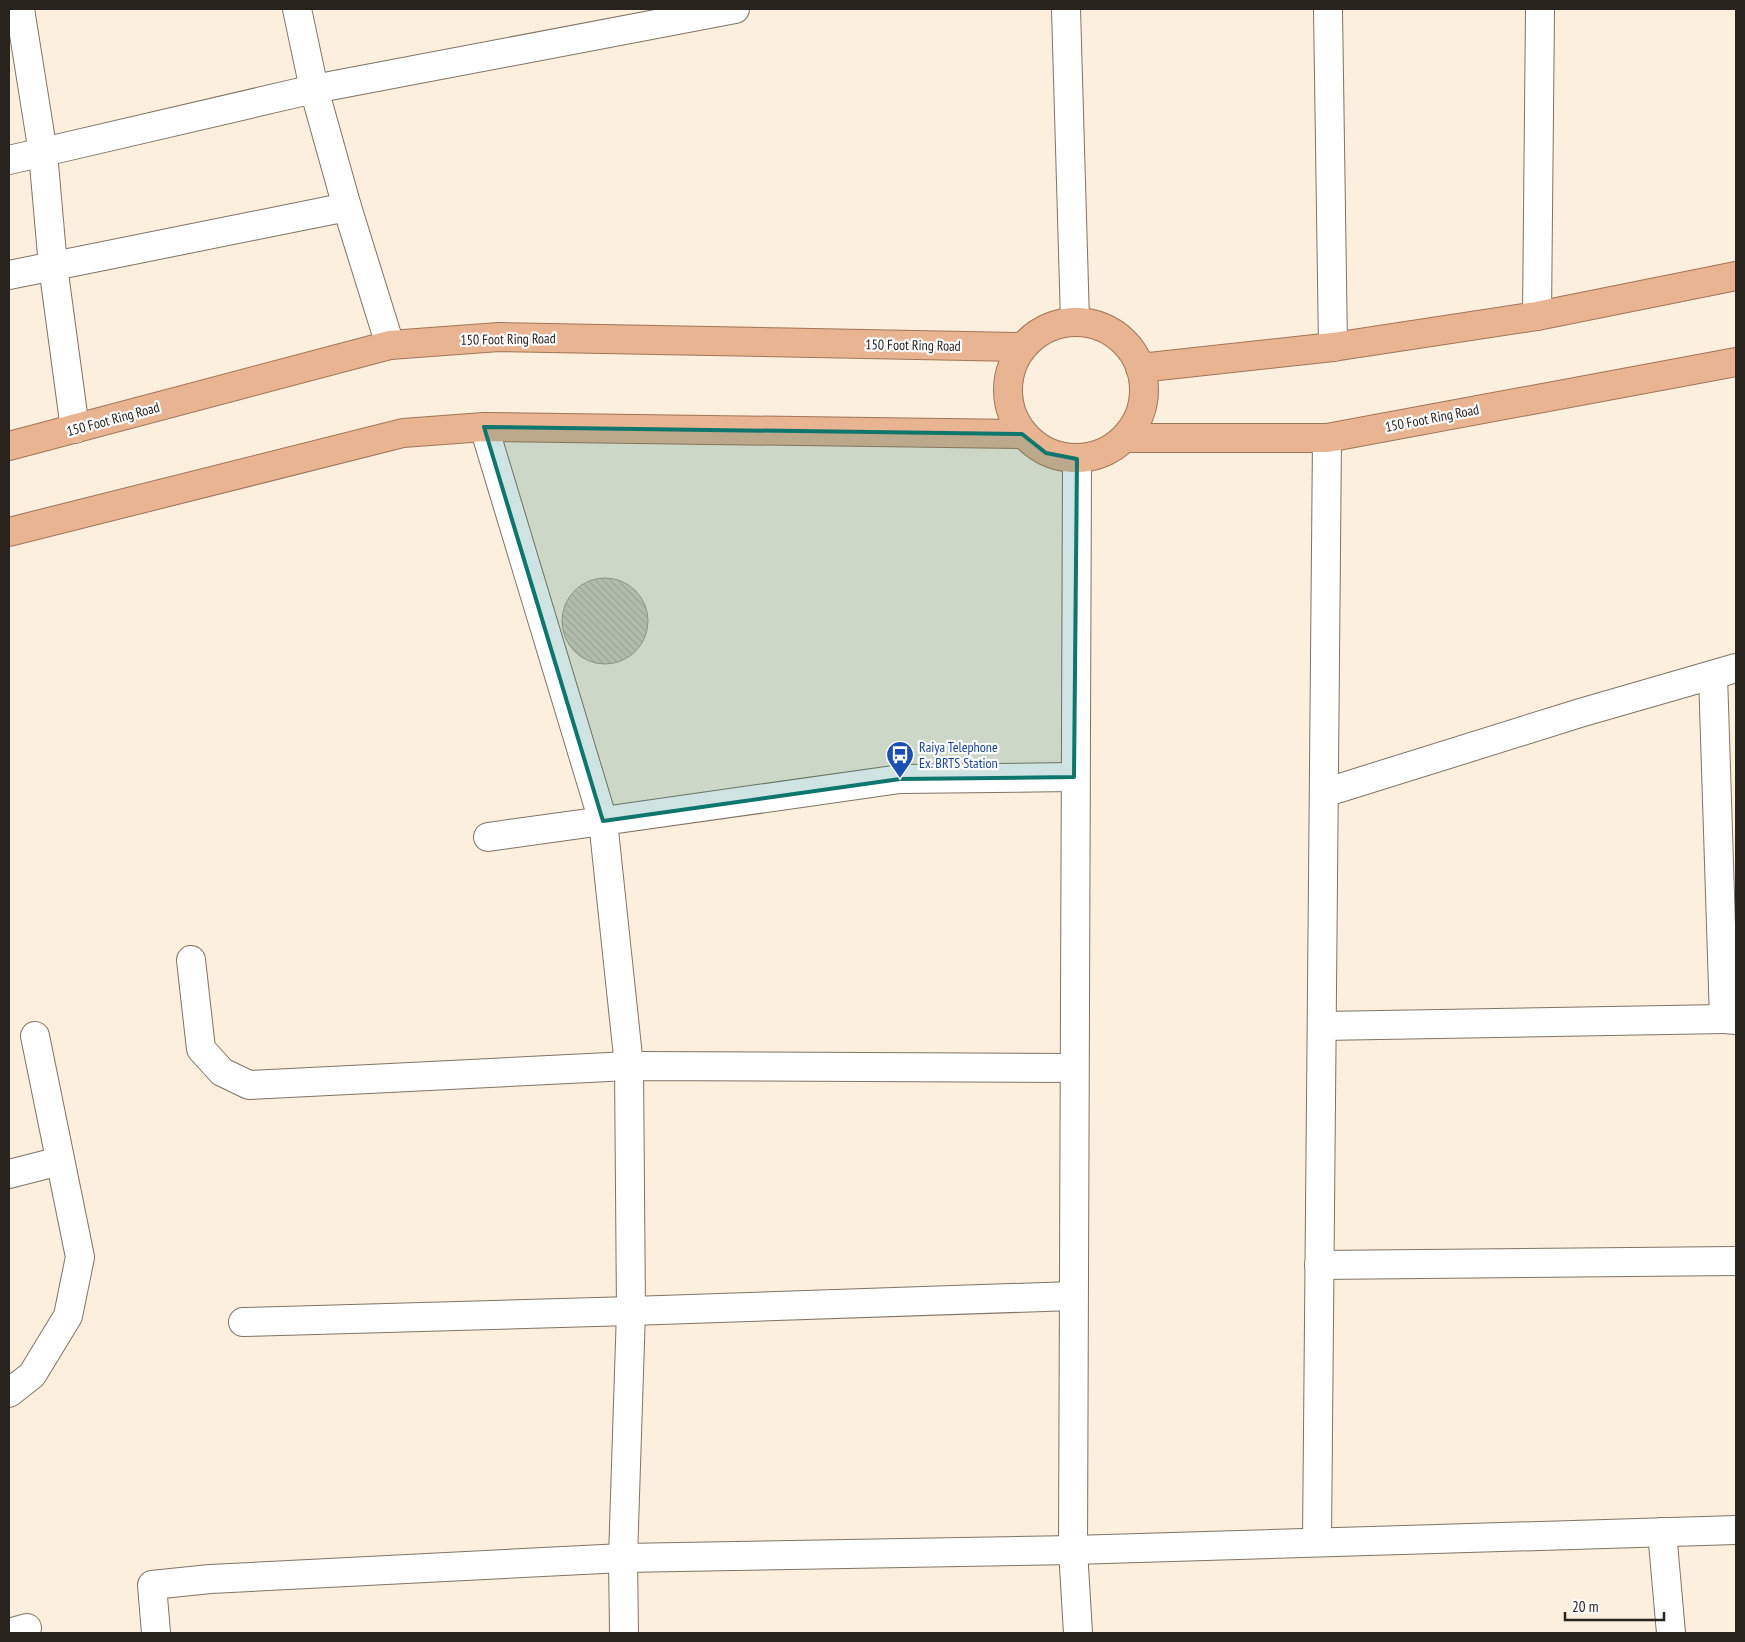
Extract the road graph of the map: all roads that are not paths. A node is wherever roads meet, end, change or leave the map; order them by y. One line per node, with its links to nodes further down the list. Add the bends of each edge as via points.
1 (20, 9): 8 (street)
2 (297, 9): 7 (street)
3 (735, 9): 7 (street)
4 (1066, 9): 15 (street)
5 (1328, 9): 17 (street)
6 (1540, 9): 14 (street)
7 (314, 89): 8 (street); 10 (street)
8 (43, 153): 9 (street); 11 (street)
9 (9, 160)
10 (347, 207): 11 (street); 16 (street)
11 (53, 266): 12 (street); 22 (street)
12 (9, 275)
13 (1736, 276): 14 (highway)
14 (1537, 316): 17 (highway)
15 (1075, 321): 18 (highway, via 1045,328); 20 (highway, via 1096,324 1115,334 1131,349)
16 (390, 344): 18 (highway, 150 Foot Ring Road, via 499,337); 22 (highway, 150 Foot Ring Road)
17 (1333, 346): 20 (highway)
18 (1021, 347): 23 (highway, via 1008,376 1008,406)
19 (1736, 362): 25 (highway, 150 Foot Ring Road)
20 (1140, 368): 24 (highway, via 1144,393 1138,418)
21 (484, 427): 23 (highway); 28 (highway, via 403,433); 32 (street)
22 (75, 430): 26 (highway, 150 Foot Ring Road)
23 (1022, 434): 27 (highway, via 1046,453)
24 (1125, 438): 25 (highway, 150 Foot Ring Road); 27 (highway, via 1103,455)
25 (1327, 438): 31 (street)
26 (9, 446)
27 (1077, 459): 30 (street)
28 (9, 532)
29 (1725, 672): 31 (street); 35 (street)
30 (1074, 777): 32 (street, via 900,779); 39 (street)
31 (1324, 792): 36 (street)
32 (603, 821): 33 (street); 38 (street)
33 (488, 838)
34 (191, 960): 38 (street, via 201,1049 222,1072 250,1085)
35 (1730, 1019): 36 (street)
36 (1322, 1026): 43 (street)
37 (35, 1036): 40 (street)
38 (629, 1066): 39 (street); 45 (street)
39 (1074, 1068): 44 (street)
40 (60, 1161): 41 (street); 47 (street, via 80,1257 68,1316 32,1374)
41 (9, 1174)
42 (1736, 1261): 43 (street)
43 (1320, 1265): 50 (street)
44 (1073, 1296): 45 (street); 51 (street)
45 (631, 1312): 46 (street); 52 (street)
46 (243, 1322)
47 (9, 1393)
48 (1736, 1530): 49 (street)
49 (1662, 1532): 50 (street); 56 (street)
50 (1317, 1542): 51 (street)
51 (1072, 1550): 52 (street); 55 (street)
52 (623, 1558): 53 (street, via 210,1579 152,1585); 54 (street)
53 (156, 1633)
54 (624, 1633)
55 (1078, 1633)
56 (1671, 1633)

